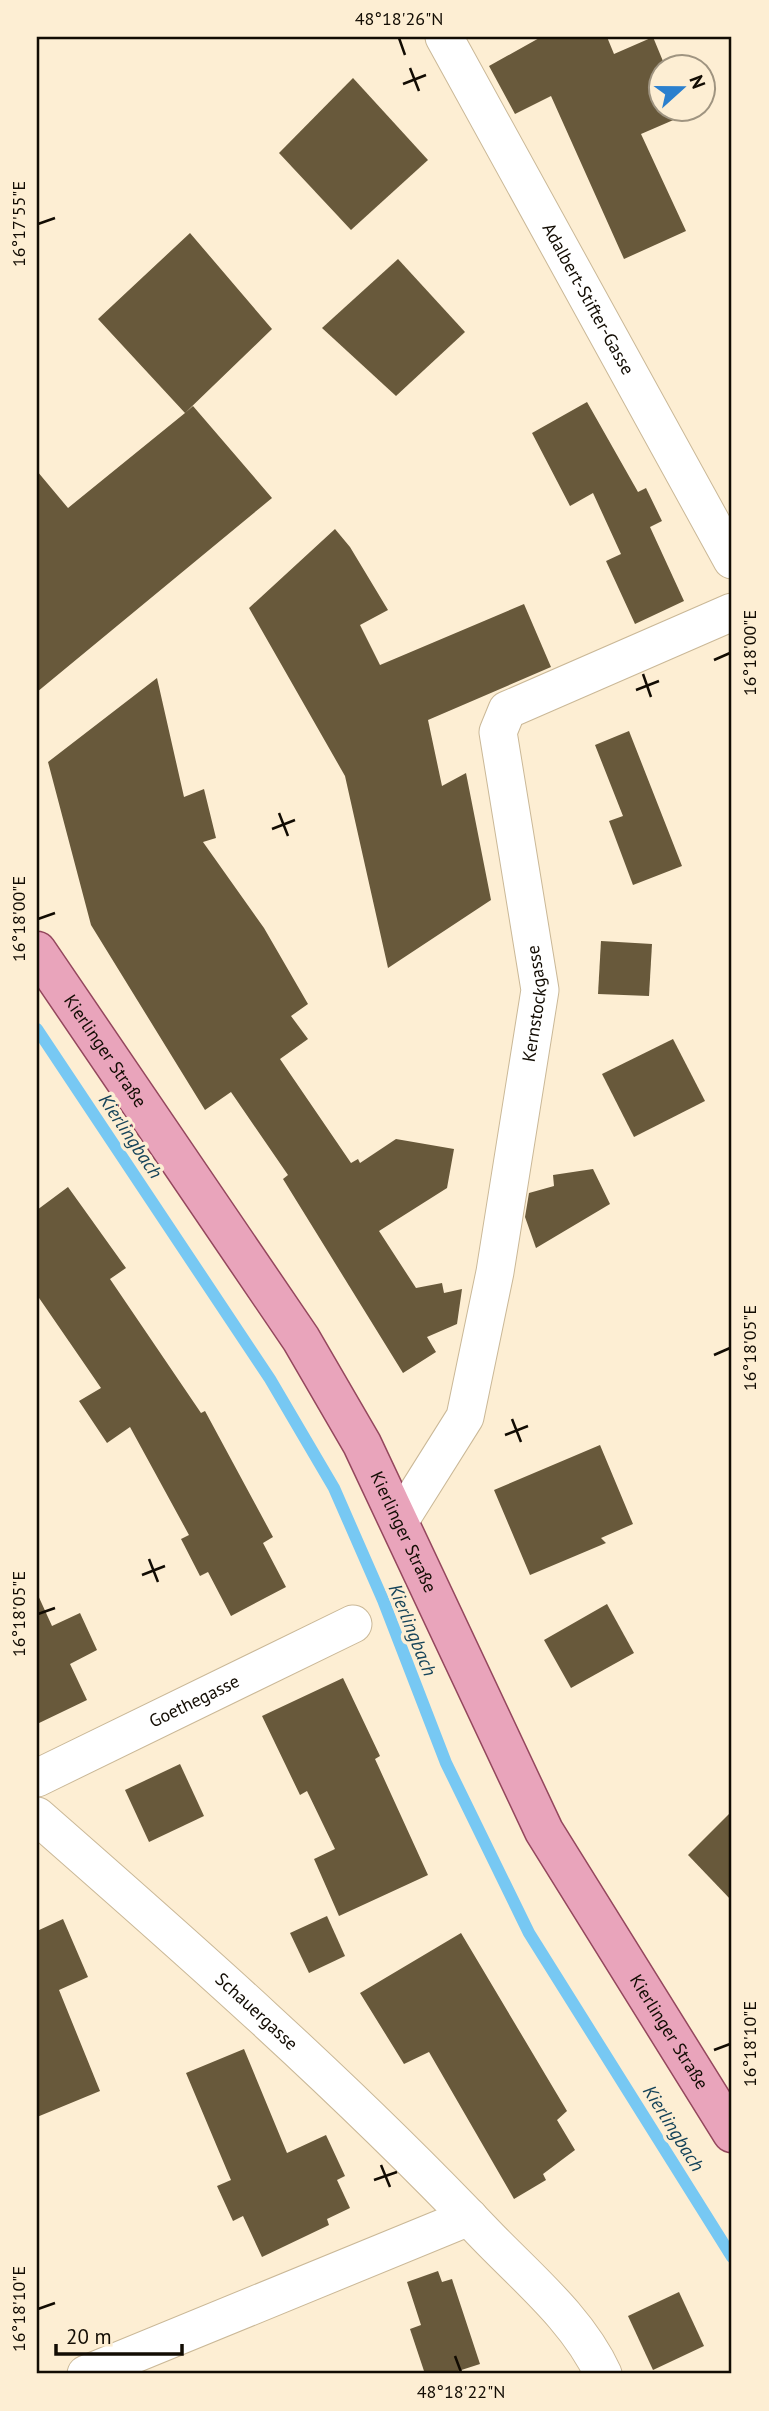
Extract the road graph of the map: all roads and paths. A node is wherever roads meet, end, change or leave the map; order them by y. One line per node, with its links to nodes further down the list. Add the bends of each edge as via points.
1 (444, 37): 2 (street, Adalbert-Stifter-Gasse)
2 (732, 560)
3 (732, 612): 5 (street, Kernstockgasse, via 507,710 498,732 540,990 495,1272 465,1417)
4 (37, 951): 5 (main road, Kierlinger Straße, via 301,1339 362,1444)
5 (400, 1522): 9 (main road, Kierlinger Straße, via 544,1831)
6 (353, 1624): 7 (street, Goethegasse)
7 (37, 1778)
8 (37, 1816): 10 (street, Schauergasse, via 239,1992)
9 (732, 2133)
10 (469, 2217): 11 (street); 12 (street, Schauergasse, via 565,2318)
11 (86, 2374)
12 (603, 2374)

